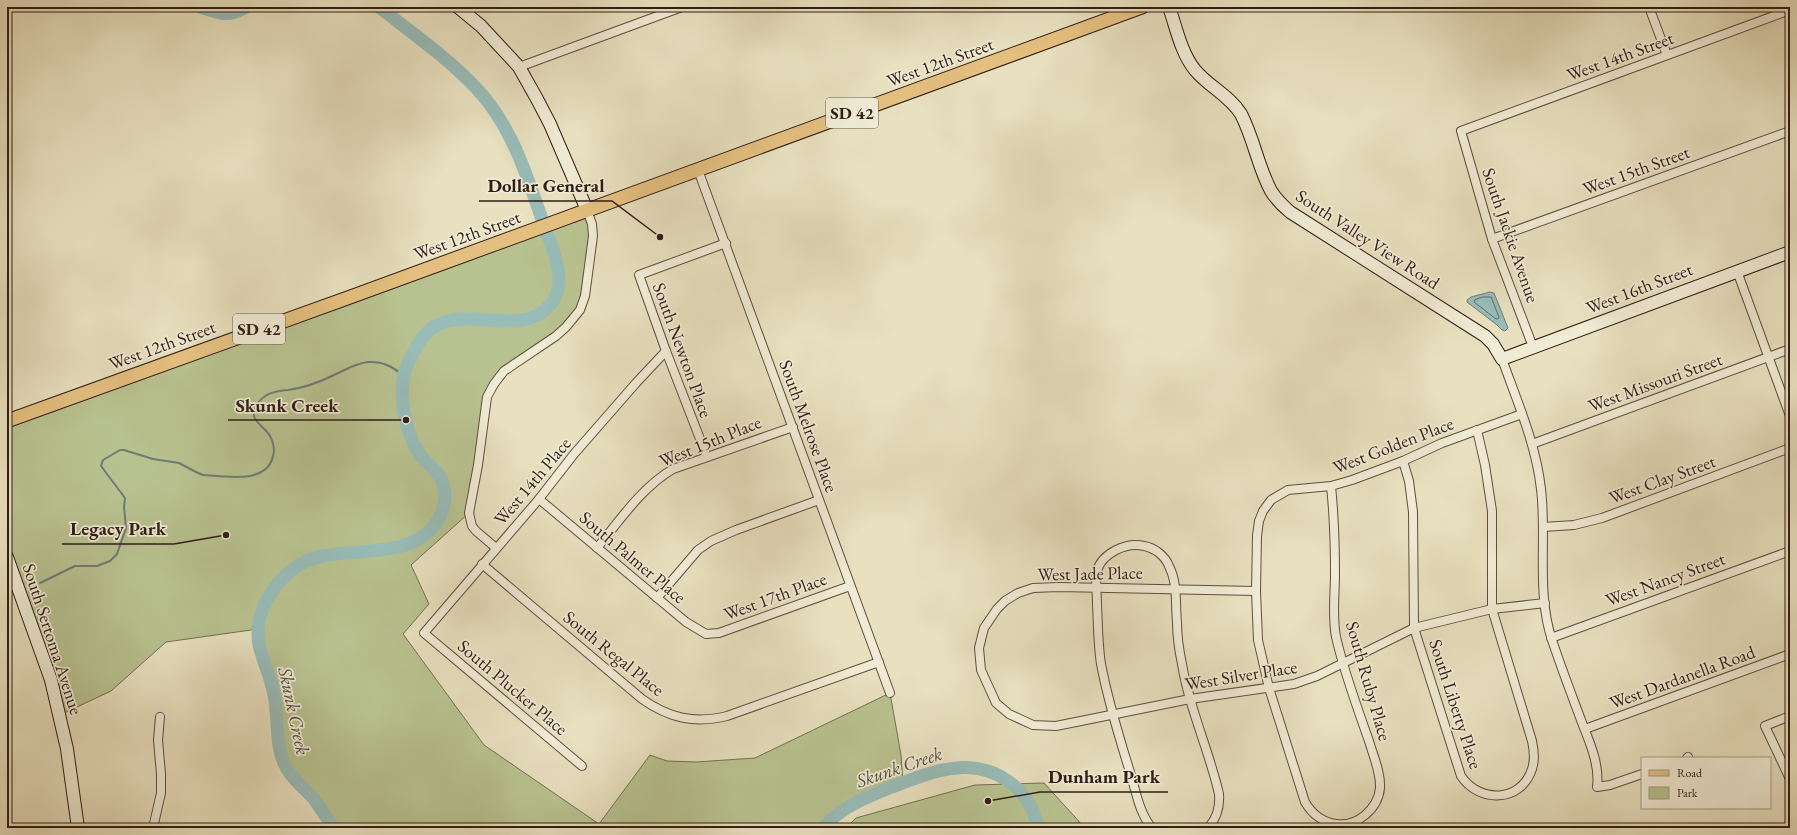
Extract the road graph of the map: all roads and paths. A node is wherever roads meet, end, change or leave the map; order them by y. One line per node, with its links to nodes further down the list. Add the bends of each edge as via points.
1 (458, 7): 8 (street, via 481,26)
2 (682, 7): 8 (street)
3 (1142, 7): 11 (main road, West 12th Street / SD 42)
4 (1169, 7): 21 (street, South Valley View Road, via 1194,69 1240,112 1250,132 1271,191 1278,201 1290,212 1485,336)
5 (1649, 7): 7 (street)
6 (1790, 10): 7 (street, West 14th Street)
7 (1667, 55): 9 (street, West 14th Street)
8 (519, 67): 12 (street, via 550,124)
9 (1461, 131): 13 (street, South Jackie Avenue)
10 (1790, 131): 13 (street, West 15th Street)
11 (698, 170): 12 (main road, West 12th Street / SD 42); 14 (street, South Melrose Place)
12 (587, 210): 24 (main road, West 12th Street / SD 42); 35 (street, via 593,236 585,296 580,310 556,336 504,371 487,397 469,513 472,526)
13 (1492, 239): 17 (street, South Jackie Avenue)
14 (726, 243): 19 (street, South Newton Place, via 639,275); 25 (street, South Melrose Place)
15 (1790, 252): 16 (street, West 16th Street)
16 (1737, 271): 17 (street, West 16th Street); 20 (street)
17 (1533, 347): 21 (street, West 16th Street)
18 (1790, 349): 20 (street, West Missouri Street)
19 (666, 351): 29 (street, South Newton Place); 32 (street, West 14th Place, via 574,454)
20 (1768, 357): 23 (street); 27 (street, West Missouri Street)
21 (1502, 359): 22 (street)
22 (1522, 414): 26 (street, West Golden Place); 27 (street)
23 (1790, 416)
24 (7, 421)
25 (793, 427): 29 (street, West 15th Place); 33 (street, South Melrose Place)
26 (1477, 430): 30 (street, West Golden Place); 46 (street, South Liberty Place, via 1492,511)
27 (1532, 444): 34 (street, via 1542,489)
28 (1790, 448): 34 (street, West Clay Street, via 1602,518 1574,525)
29 (707, 458): 36 (street, West 15th Place, via 673,469 658,479)
30 (1403, 461): 31 (street, West Golden Place, via 1369,475); 47 (street, South Liberty Place, via 1413,512)
31 (1331, 486): 43 (street, West Golden Place, via 1296,488 1282,492 1267,504 1260,516 1257,536); 53 (street, South Ruby Place, via 1335,530 1334,621)
32 (539, 499): 35 (street, West 14th Place); 36 (street, South Palmer Place)
33 (819, 500): 40 (street, South Melrose Place); 44 (street, via 710,541 698,550)
34 (1543, 527): 45 (street)
35 (496, 548): 39 (street, West 14th Place)
36 (597, 548): 44 (street, South Palmer Place)
37 (1790, 551): 50 (street, West Nancy Street)
38 (7, 557): 65 (street, South Sertoma Avenue, via 45,662 60,715 72,775)
39 (482, 564): 48 (street, West 14th Place); 52 (street, South Regal Place, via 642,699 660,711 676,716 704,720 727,716)
40 (850, 586): 49 (street, West 17th Place); 52 (street, South Melrose Place)
41 (1097, 588): 42 (street, West Jade Place); 42 (street, via 1097,572 1103,561 1117,550 1136,545 1148,547 1162,555 1169,564); 54 (street, West Jade Place, via 1033,588 1005,601 982,634); 58 (street, via 1099,649)
42 (1176, 588): 43 (street, West Jade Place); 57 (street, via 1178,643)
43 (1256, 591): 55 (street, via 1258,640)
44 (657, 598): 49 (street, South Palmer Place, via 686,622)
45 (1545, 603): 46 (street, West Silver Place); 50 (street)
46 (1492, 609): 47 (street, West Silver Place); 47 (street, South Liberty Place, via 1532,741 1534,758 1532,770 1526,781 1505,794 1496,796 1480,793 1461,776)
47 (1414, 628): 53 (street, West Silver Place)
48 (424, 633): 62 (street, South Plucker Place)
49 (710, 635)
50 (1552, 638): 61 (street)
51 (1790, 654): 61 (street, West Dardanella Road)
52 (879, 662): 56 (street, South Melrose Place)
53 (1343, 663): 55 (street, West Silver Place, via 1306,681); 55 (street, South Ruby Place, via 1380,782 1372,808 1351,823 1328,823 1315,816 1305,802)
54 (980, 670): 58 (street, West Silver Place, via 996,702 1009,714 1033,725 1056,726)
55 (1269, 688): 57 (street, West Silver Place)
56 (890, 693)
57 (1190, 699): 58 (street, West Silver Place); 68 (street, via 1219,794 1217,815)
58 (1113, 715): 67 (street, via 1142,813)
59 (1790, 716): 64 (street, via 1764,726)
60 (160, 717): 66 (street, via 158,740 162,774 161,793)
61 (1585, 729): 63 (street, via 1597,768 1597,787)
62 (582, 766)
63 (1641, 774)
64 (1790, 779)
65 (78, 828)
66 (154, 828)
67 (1152, 828)
68 (1208, 828)

